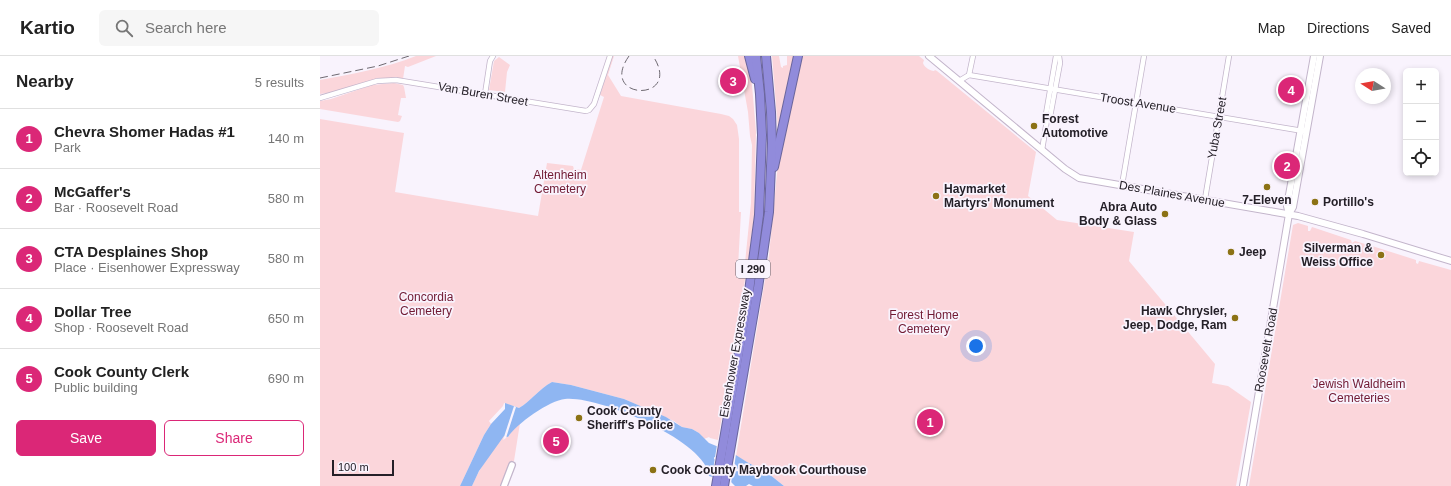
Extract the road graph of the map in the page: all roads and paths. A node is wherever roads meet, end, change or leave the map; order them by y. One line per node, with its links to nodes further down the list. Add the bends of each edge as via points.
1 (493, 56): 17 (street)
2 (610, 56): 17 (street, Van Buren Street, via 594,104 586,111)
3 (749, 56): 18 (highway)
4 (756, 56): 18 (highway, Eisenhower Expressway / I 290)
5 (766, 56): 24 (highway, Eisenhower Expressway / I 290, via 771,112)
6 (798, 56): 24 (highway)
7 (929, 56): 15 (main road, Des Plaines Avenue)
8 (973, 56): 14 (street)
9 (1058, 56): 16 (street, via 1060,63)
10 (1144, 56): 20 (street)
11 (1229, 56): 21 (street, Yuba Street)
12 (1314, 56): 22 (main road, Roosevelt Road)
13 (1320, 56): 22 (main road, Roosevelt Road)
14 (969, 75): 15 (street); 16 (street, Troost Avenue)
15 (959, 81): 23 (main road, Des Plaines Avenue)
16 (1052, 90): 20 (street, Troost Avenue); 23 (street, via 1050,117 1047,120)
17 (485, 94): 19 (street, Van Buren Street, via 391,80 367,83)
18 (760, 94): 29 (highway, Eisenhower Expressway / I 290, via 762,154 757,240)
19 (320, 98)
20 (1136, 103): 21 (street, Troost Avenue); 25 (street)
21 (1219, 116): 22 (street, Troost Avenue); 26 (street, Yuba Street)
22 (1305, 131): 27 (main road, Roosevelt Road, via 1293,207)
23 (1042, 150): 25 (main road, Des Plaines Avenue, via 1079,178)
24 (771, 176): 29 (highway, Eisenhower Expressway / I 290, via 764,246)
25 (1122, 185): 26 (main road, Des Plaines Avenue)
26 (1204, 199): 27 (main road, Des Plaines Avenue)
27 (1289, 214): 28 (main road, Des Plaines Avenue); 33 (main road, Roosevelt Road)
28 (1451, 261)
29 (728, 443): 31 (highway, Eisenhower Expressway / I 290)
30 (512, 465): 32 (street)
31 (721, 483)
32 (504, 486)
33 (1243, 486)

